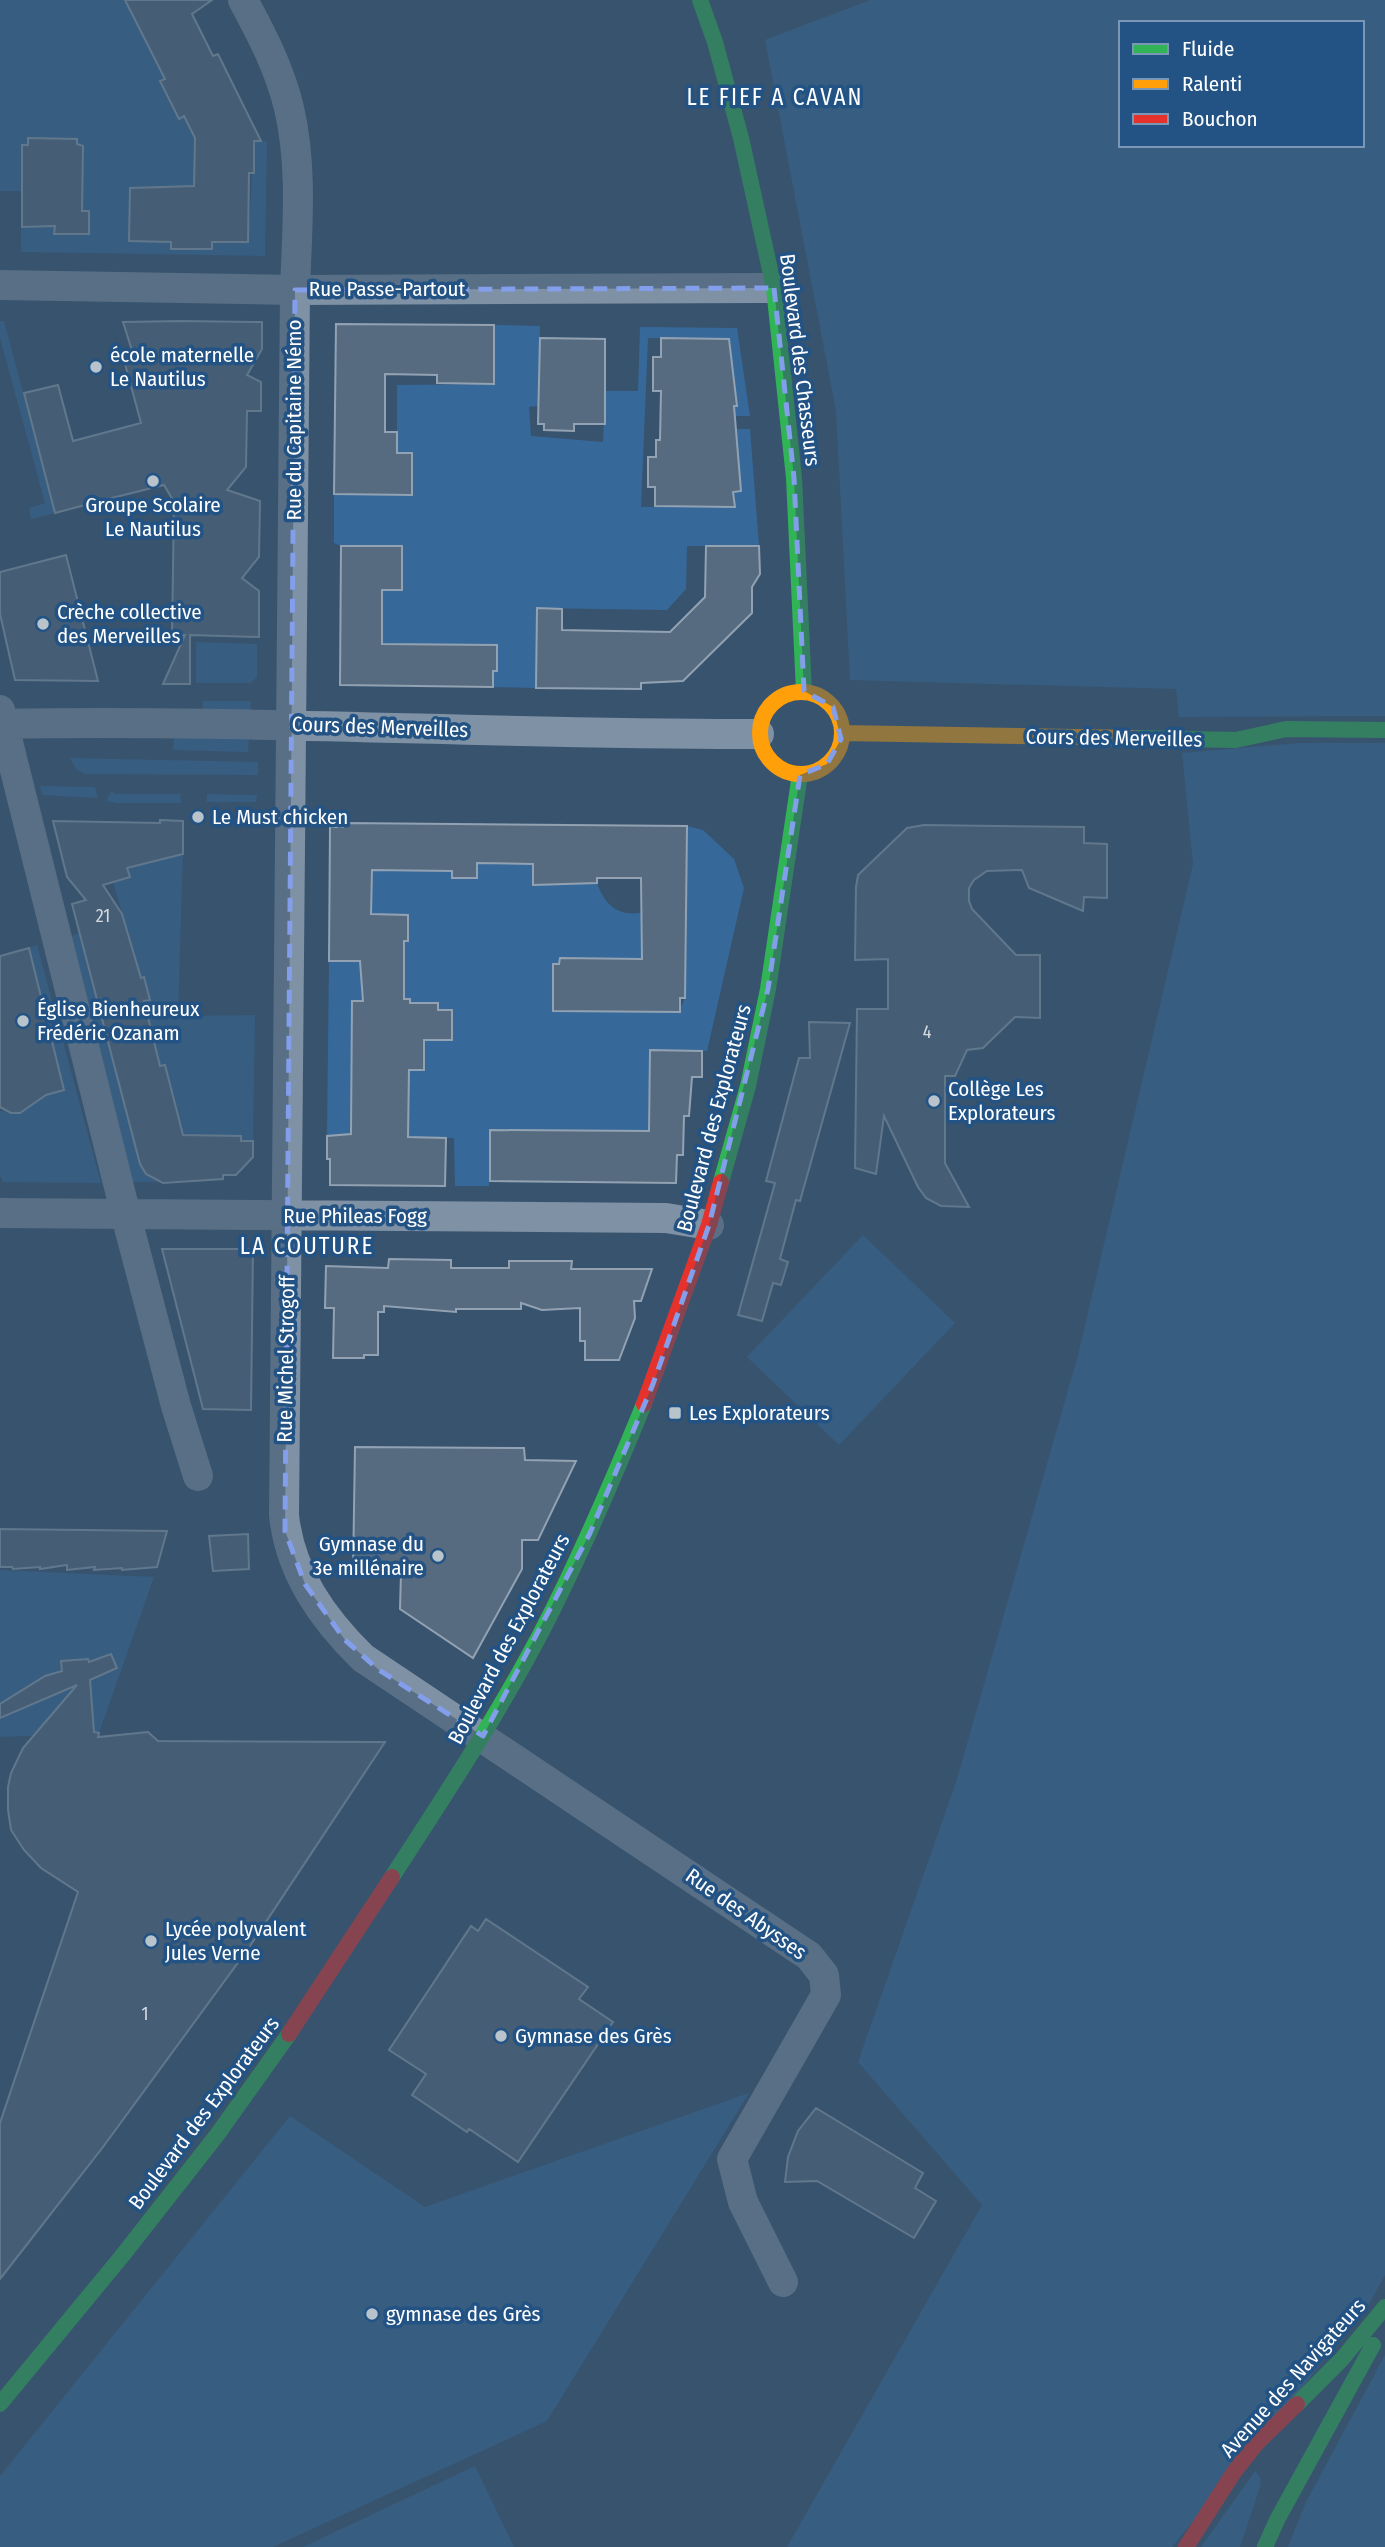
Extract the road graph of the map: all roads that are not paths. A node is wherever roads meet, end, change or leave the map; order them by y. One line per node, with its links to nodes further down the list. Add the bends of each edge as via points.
1 (243, 0): 5 (street, Rue du Capitaine Némo, via 269,47 289,108 299,179)
2 (700, 0): 4 (street, Boulevard des Chasseurs, via 741,138)
3 (0, 285): 5 (street, Rue Passe-Partout)
4 (774, 288): 5 (street, Rue Passe-Partout); 6 (street, Boulevard des Chasseurs, via 794,478)
5 (295, 290): 8 (street, Rue du Capitaine Némo)
6 (804, 692): 10 (street, via 833,707); 11 (street, via 774,701)
7 (1, 719): 8 (street, Cours des Merveilles); 14 (street)
8 (292, 724): 11 (street, Cours des Merveilles); 15 (street, Rue Michel Strogoff)
9 (1385, 730): 10 (street, Cours des Merveilles, via 1286,729 1236,740)
10 (842, 733): 12 (street, via 832,760 817,771)
11 (759, 734): 12 (street, via 772,762)
12 (800, 774): 16 (street, Boulevard des Explorateurs, via 768,989 748,1086)
13 (0, 1213): 14 (street, Rue Phileas Fogg)
14 (125, 1214): 15 (street, Rue Phileas Fogg); 17 (street)
15 (287, 1215): 16 (street, Rue Phileas Fogg, via 666,1218); 18 (street, Rue Michel Strogoff, via 284,1515 290,1549 305,1584 345,1640 379,1670)
16 (709, 1225): 18 (street, Boulevard des Explorateurs, via 653,1384 590,1533)
17 (198, 1476)
18 (483, 1736): 19 (street, Rue des Abysses, via 809,1955 824,1975 826,1995 732,2158 743,2202); 22 (street, Boulevard des Explorateurs, via 308,2007 217,2135)
19 (783, 2282)
20 (1385, 2307): 23 (street, Avenue des Navigateurs, via 1342,2359 1256,2444)
21 (1385, 2320): 24 (street, Avenue des Navigateurs)
22 (0, 2404)
23 (1186, 2547)
24 (1265, 2547)

